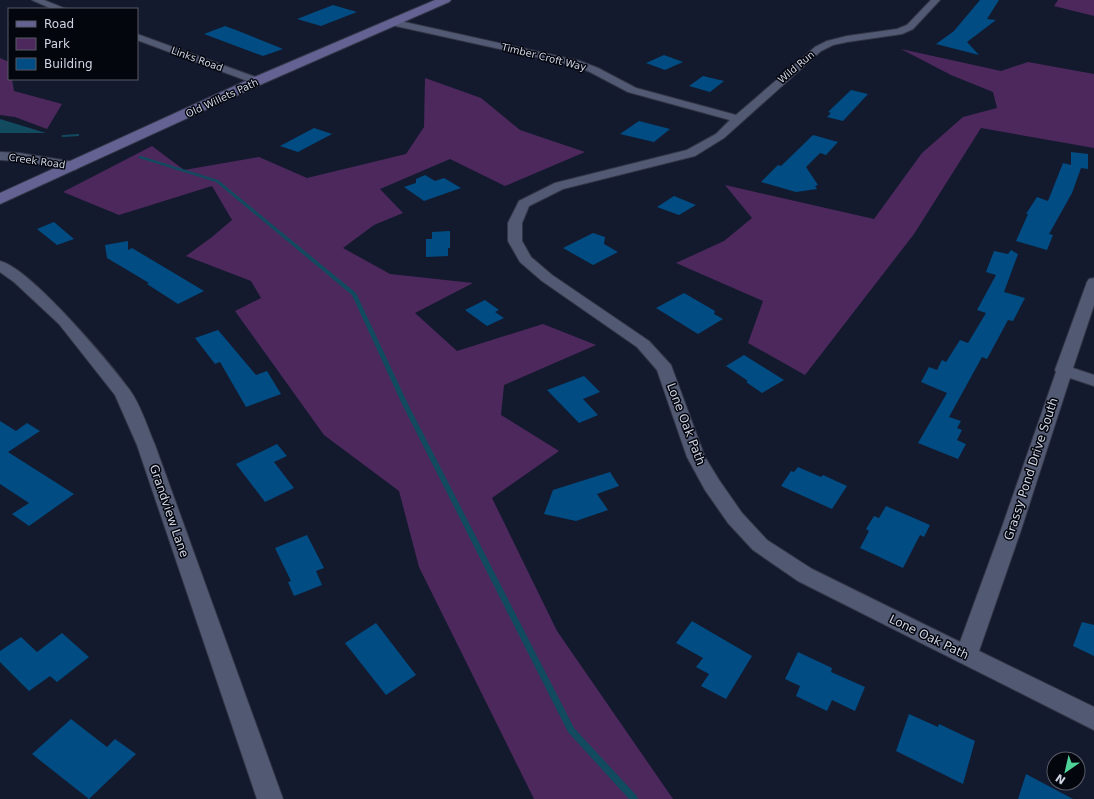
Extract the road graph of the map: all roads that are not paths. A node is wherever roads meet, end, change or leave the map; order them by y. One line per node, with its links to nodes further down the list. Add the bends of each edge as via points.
1 (36, 0): 4 (street)
2 (445, 0): 5 (main road, Old Willets Path)
3 (936, 0): 8 (street, Wild Run, via 910,27 899,32 847,39 818,49)
4 (58, 8)
5 (392, 22): 7 (main road, Old Willets Path); 8 (street, Timber Croft Way, via 576,63 632,90)
6 (138, 37): 7 (street, Links Road)
7 (257, 81): 11 (main road, Old Willets Path)
8 (738, 119): 10 (street, Wild Run, via 708,144)
9 (0, 156): 11 (street, Creek Road)
10 (667, 160): 17 (street, Lone Oak Path, via 559,186 524,204 515,223 515,241 524,259 547,278 643,344 665,369 700,463 735,518 760,545 805,576)
11 (75, 166): 12 (main road, Old Willets Path)
12 (0, 199)
13 (0, 265): 19 (street, Grandview Lane, via 64,321 123,393 146,445)
14 (1094, 282): 15 (street, Grassy Pond Drive South)
15 (1063, 370): 16 (street); 17 (street, Grassy Pond Drive South, via 1011,530)
16 (1094, 381)
17 (966, 655): 18 (street, Lone Oak Path)
18 (1094, 719)
19 (270, 799)

